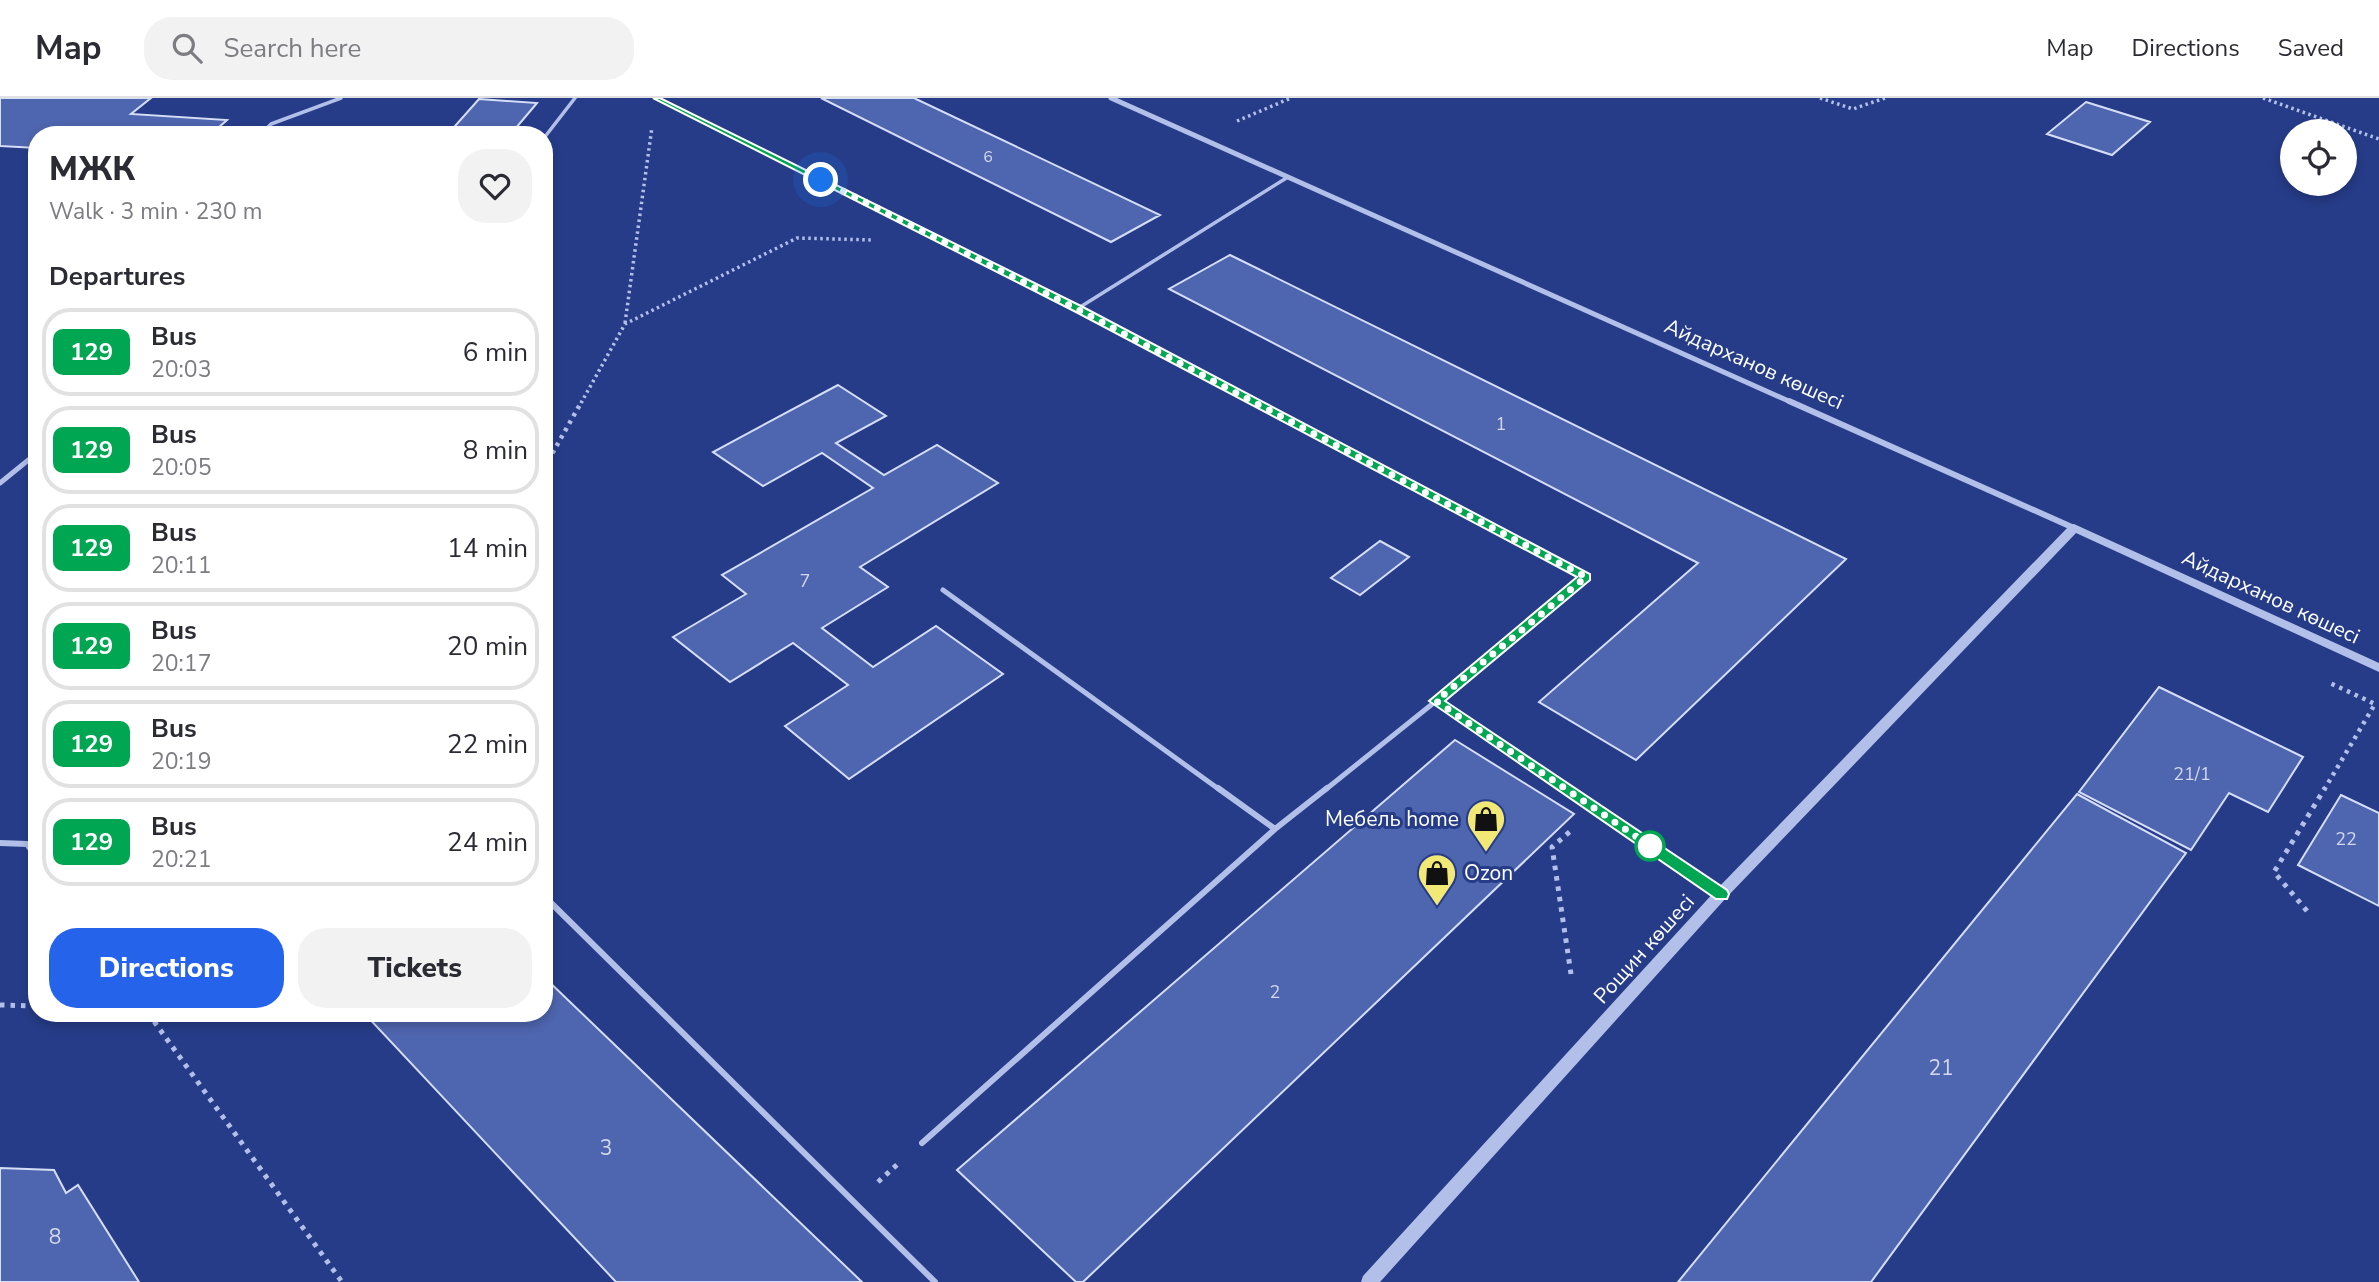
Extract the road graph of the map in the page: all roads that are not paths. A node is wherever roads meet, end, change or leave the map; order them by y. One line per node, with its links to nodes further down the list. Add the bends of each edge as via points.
1 (341, 98): 5 (lane)
2 (575, 98): 6 (lane)
3 (657, 98): 8 (lane)
4 (1111, 98): 7 (street, Айдарханов көшесі)
5 (269, 126)
6 (553, 126)
7 (1288, 177): 8 (lane); 11 (street, Айдарханов көшесі)
8 (1077, 309): 14 (lane, via 1586,577)
9 (28, 460): 10 (lane)
10 (0, 483)
11 (2074, 528): 13 (street, Айдарханов көшесі); 18 (street, Рощин көшесі)
12 (943, 590): 15 (lane)
13 (2379, 668)
14 (1436, 701): 15 (lane); 18 (lane)
15 (1275, 829): 20 (lane)
16 (0, 843): 17 (lane)
17 (28, 845)
18 (1721, 894): 22 (street, Рощин көшесі)
19 (553, 905): 21 (lane)
20 (922, 1143)
21 (935, 1282)
22 (1369, 1282)

